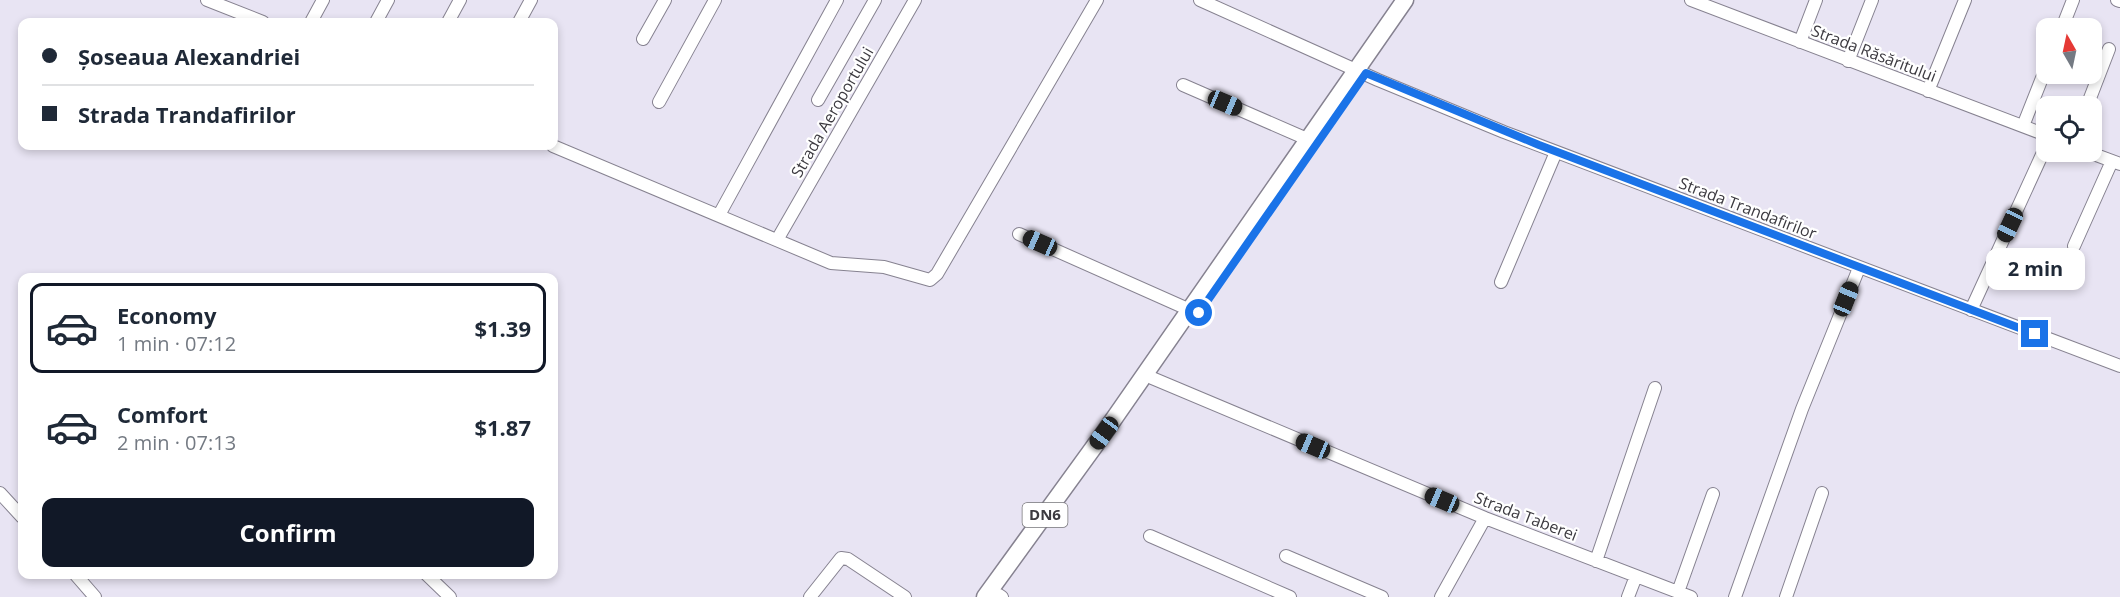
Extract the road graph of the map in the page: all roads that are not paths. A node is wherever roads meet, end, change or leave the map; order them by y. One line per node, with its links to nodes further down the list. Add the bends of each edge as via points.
1 (207, 0): 21 (street)
2 (323, 0): 22 (street)
3 (388, 0): 23 (street)
4 (460, 0): 24 (street)
5 (531, 0): 25 (street)
6 (665, 0): 27 (street)
7 (715, 0): 37 (street)
8 (837, 0): 45 (street)
9 (875, 0): 36 (street)
10 (915, 0): 47 (street, Strada Aeroportului)
11 (1096, 0): 47 (street, via 934,278 924,279 884,267 831,263)
12 (1200, 0): 31 (street)
13 (1405, 0): 31 (highway, DN6)
14 (1416, 0): 31 (highway, DN6)
15 (1691, 0): 20 (street, Strada Răsăritului)
16 (1816, 0): 28 (street)
17 (1872, 0): 30 (street)
18 (1965, 0): 34 (street)
19 (2073, 0): 26 (street)
20 (1714, 4): 28 (street, Strada Răsăritului)
21 (253, 18)
22 (313, 18)
23 (378, 18)
24 (450, 18)
25 (521, 18)
26 (2066, 18)
27 (643, 39)
28 (1800, 42): 30 (street, Strada Răsăritului)
29 (2109, 50): 35 (street)
30 (1848, 61): 34 (street, Strada Răsăritului)
31 (1362, 71): 40 (highway, DN6); 42 (street, Strada Trandafirilor); 54 (highway, DN6)
32 (2039, 84): 38 (street)
33 (1184, 85): 40 (street)
34 (1928, 91): 38 (street, Strada Răsăritului)
35 (2091, 96)
36 (818, 100)
37 (659, 102)
38 (2022, 126): 39 (street, Strada Răsăritului)
39 (2036, 131)
40 (1307, 140): 51 (highway, DN6)
41 (558, 148): 45 (street)
42 (1556, 152): 49 (street, Strada Trandafirilor); 50 (street)
43 (2039, 162): 52 (street)
44 (2116, 162): 48 (street)
45 (719, 215): 47 (street)
46 (1019, 234): 51 (street)
47 (777, 240)
48 (2074, 246)
49 (1858, 268): 52 (street, Strada Trandafirilor); 79 (street, via 1802,409)
50 (1501, 282)
51 (1190, 310): 70 (highway, DN6)
52 (1971, 310): 53 (street, Strada Trandafirilor)
53 (2120, 366)
54 (1152, 378): 61 (street, Strada Taberei); 70 (highway, DN6)
55 (1655, 388): 64 (street)
56 (1656, 405): 64 (street)
57 (0, 493): 60 (street)
58 (1822, 493): 80 (street)
59 (1713, 494): 68 (street)
60 (18, 513)
61 (1485, 518): 64 (street, Strada Taberei); 76 (street)
62 (1150, 536): 74 (street)
63 (1286, 556): 75 (street)
64 (1599, 562): 65 (street, Strada Taberei)
65 (1636, 576): 68 (street, Strada Taberei); 77 (street)
66 (79, 579): 69 (street)
67 (431, 579): 71 (street)
68 (1678, 592): 78 (street, Strada Taberei)
69 (91, 595)
70 (996, 596)
71 (450, 597)
72 (810, 597): 73 (street, via 841,558)
73 (905, 597)
74 (1290, 597)
75 (1382, 597)
76 (1441, 597)
77 (1628, 597)
78 (1691, 597)
79 (1735, 597)
80 (1786, 597)

